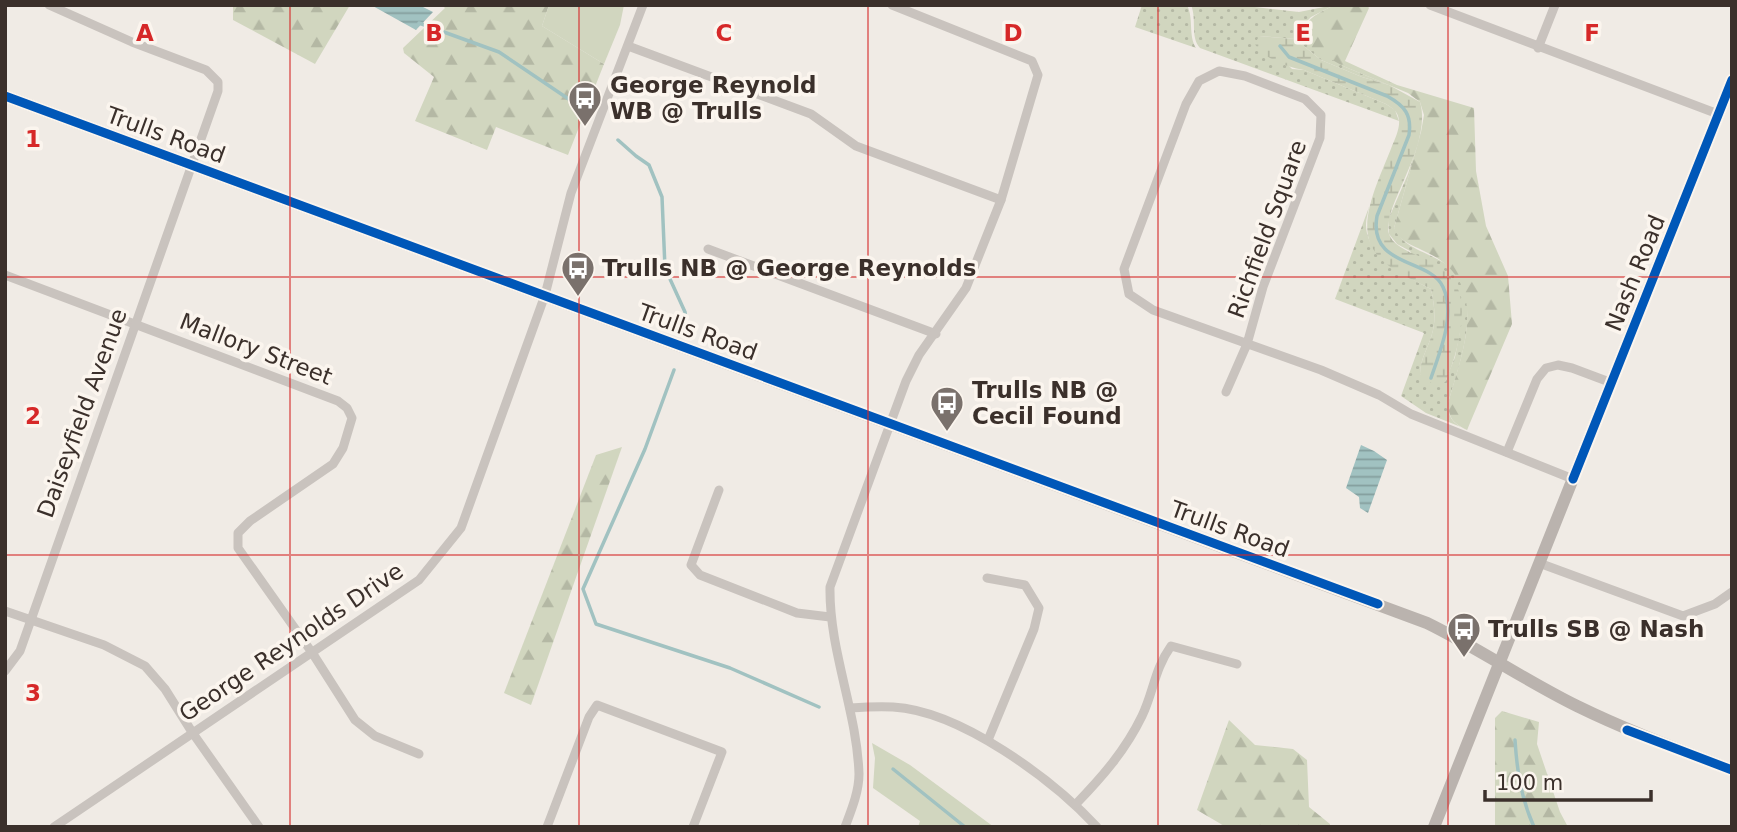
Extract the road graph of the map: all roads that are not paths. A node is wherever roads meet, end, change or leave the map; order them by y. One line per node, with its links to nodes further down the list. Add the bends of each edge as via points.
1 (49, 5): 11 (street, Daiseyfield Avenue, via 213,75 218,91)
2 (643, 5): 6 (street, George Reynolds Drive)
3 (892, 5): 12 (street, via 1032,61 1038,75)
4 (1430, 5): 7 (street)
5 (1555, 5): 7 (street)
6 (628, 46): 12 (street, via 811,114 856,146); 15 (street, George Reynolds Drive, via 571,193)
7 (1538, 48): 10 (street)
8 (1732, 80): 10 (street, Nash Road)
9 (5, 96): 11 (street, Trulls Road)
10 (1718, 114): 19 (street, Nash Road)
11 (191, 164): 15 (street, Trulls Road); 16 (street, Daiseyfield Avenue)
12 (1001, 200): 17 (street, via 966,288)
13 (708, 249): 17 (street)
14 (5, 275): 16 (street, Mallory Street)
15 (545, 295): 21 (street, Trulls Road); 31 (street, George Reynolds Drive, via 461,528 419,580)
16 (134, 323): 30 (street, Daiseyfield Avenue); 31 (street, Mallory Street, via 347,408 352,418 333,464 238,533 238,548)
17 (936, 334): 21 (street, via 906,381)
18 (1247, 344): 18 (street, Richfield Square, via 1263,287 1320,138 1321,115 1305,99 1219,71 1199,81 1186,104 1124,269 1129,294 1153,310); 20 (street); 22 (street, Richfield Square, via 1321,370 1411,414)
19 (1612, 383): 22 (street, via 1565,366 1546,368 1537,379); 23 (street, Nash Road)
20 (1226, 392)
21 (891, 424): 29 (street, via 830,587); 32 (street, Trulls Road, via 1427,623)
22 (1507, 453): 23 (street, Richfield Square)
23 (1573, 479): 25 (street, Nash Road)
24 (719, 490): 29 (street, via 691,565 700,575 797,613)
25 (1539, 563): 27 (street, via 1683,616); 32 (street, Nash Road)
26 (988, 578): 37 (street, via 1025,585 1039,608)
27 (1732, 592)
28 (5, 611): 30 (street)
29 (830, 617): 35 (street)
30 (29, 619): 34 (street, Daiseyfield Avenue, via 20,650); 36 (street, via 104,645 145,666)
31 (313, 654): 36 (street, George Reynolds Drive); 38 (street, via 355,720 375,736)
32 (1500, 662): 39 (street, Trulls Road, via 1627,730); 47 (street, Nash Road)
33 (1237, 664): 40 (street, via 1171,646 1159,662 1142,716 1113,765)
34 (5, 671)
35 (850, 708): 37 (street, via 895,707 949,720); 45 (street, via 859,776)
36 (192, 732): 41 (street, George Reynolds Drive); 42 (street)
37 (988, 740): 40 (street)
38 (419, 754)
39 (1732, 770)
40 (1076, 804): 46 (street)
41 (54, 827)
42 (259, 827)
43 (547, 827): 44 (street, via 597,705 722,752)
44 (693, 827)
45 (845, 827)
46 (1097, 827)
47 (1434, 827)

